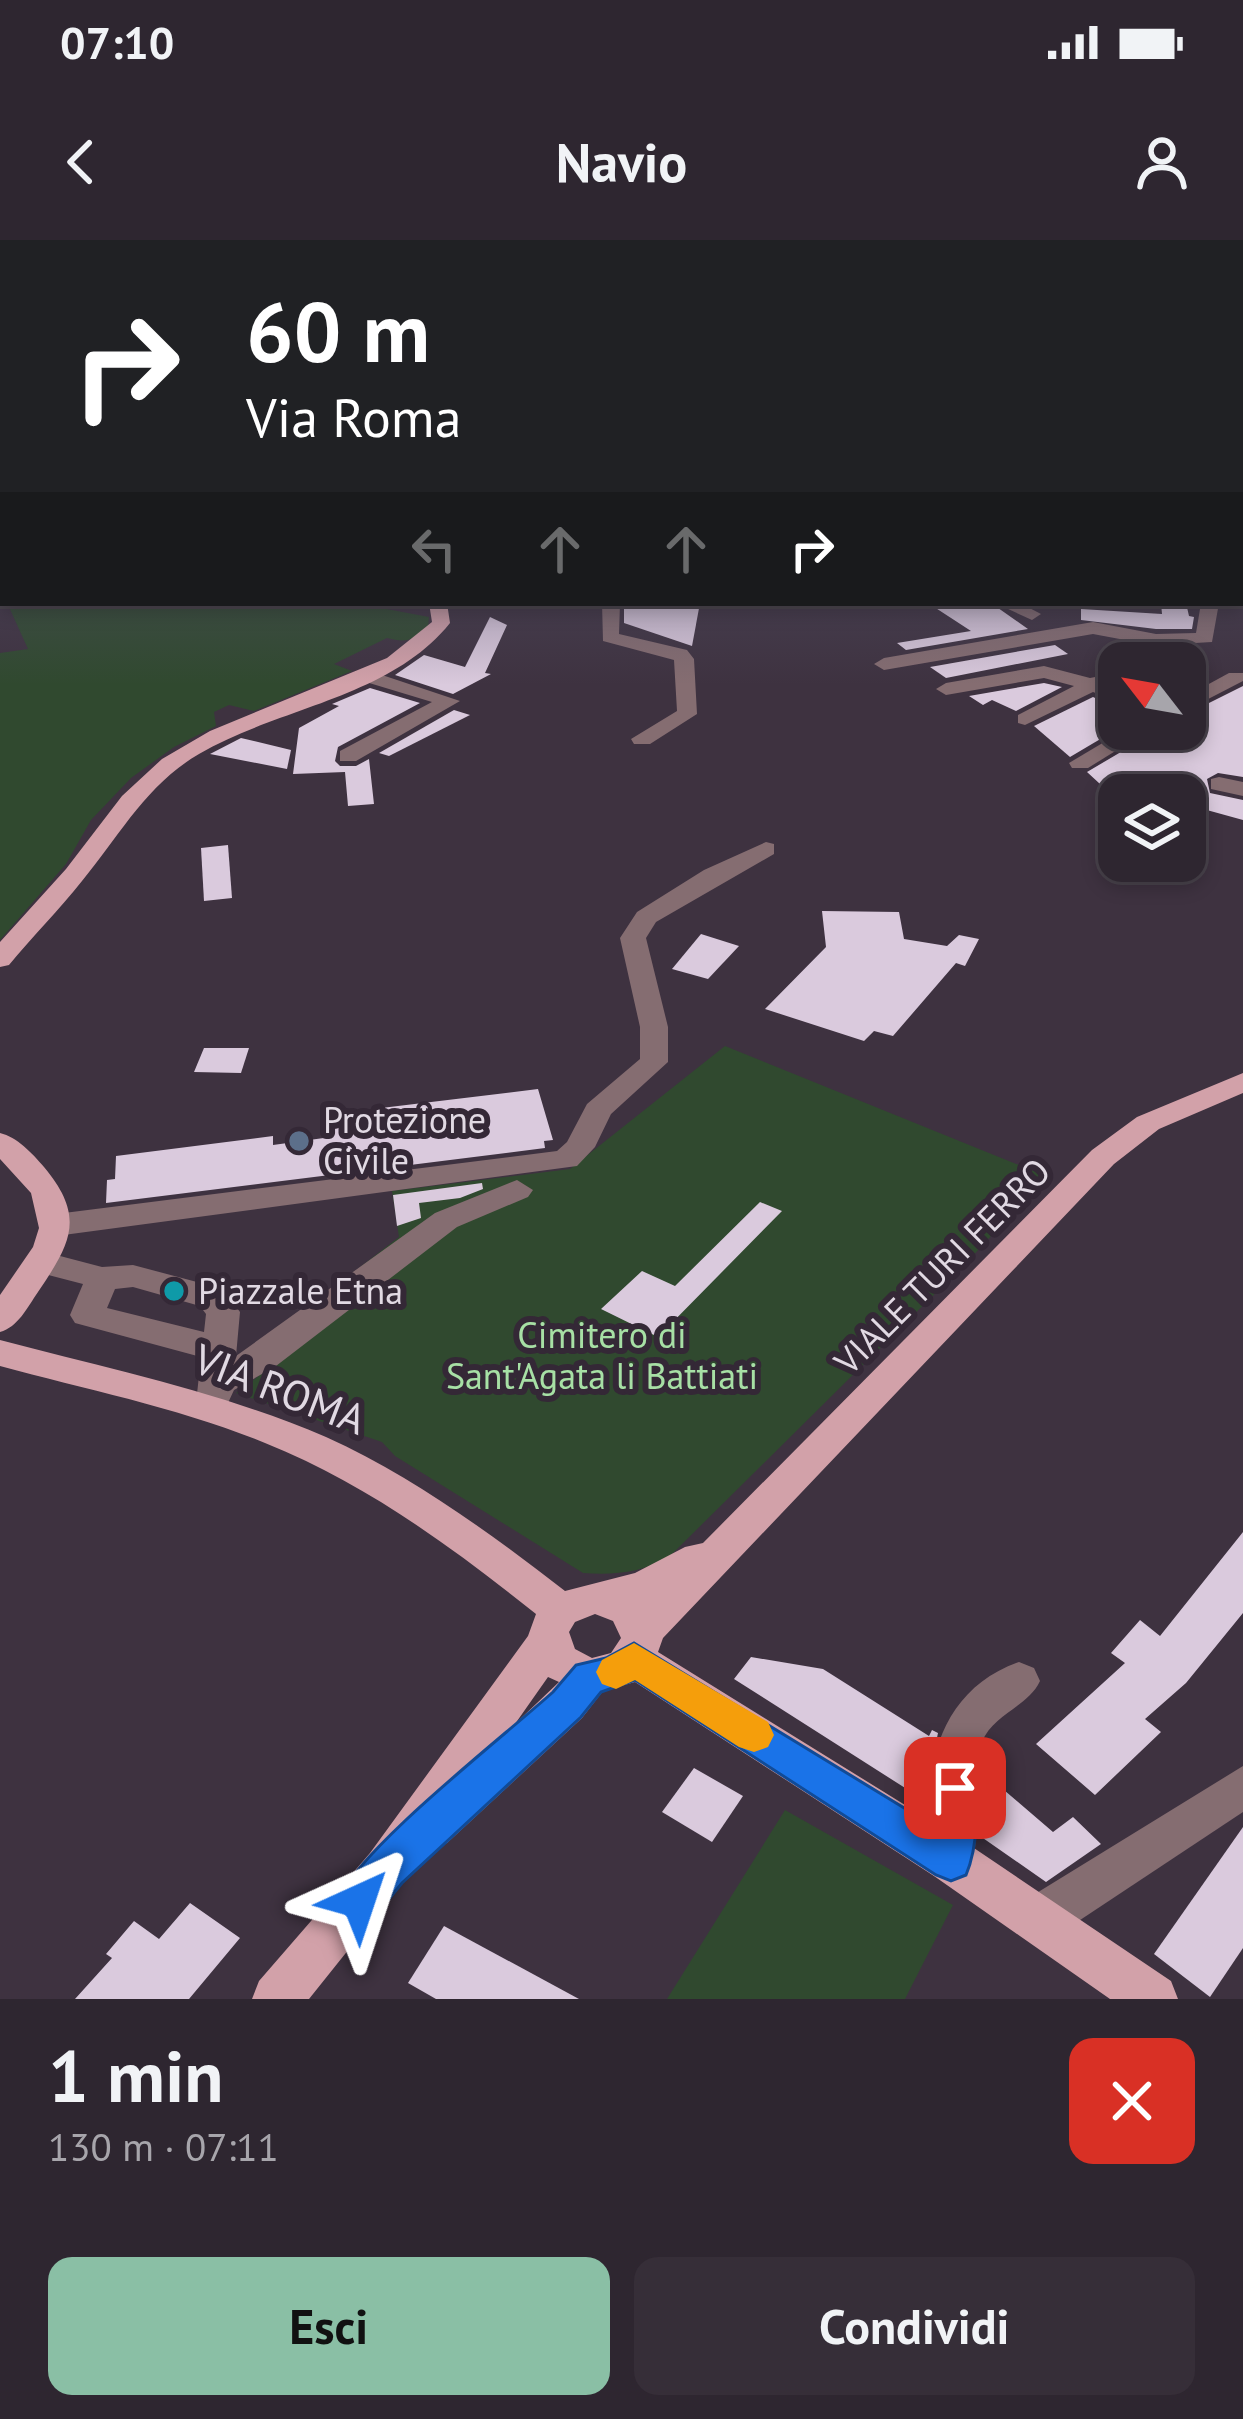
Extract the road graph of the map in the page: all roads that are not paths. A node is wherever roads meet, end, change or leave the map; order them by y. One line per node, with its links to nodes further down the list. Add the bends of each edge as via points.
1 (438, 606): 11 (main road, via 434,634)
2 (611, 606): 19 (street, via 610,637 684,659 687,714)
3 (1012, 606): 5 (street)
4 (1210, 606): 8 (street, via 1205,638)
5 (1032, 614)
6 (1064, 614): 7 (street)
7 (1101, 628): 8 (street); 10 (street)
8 (1156, 640): 9 (street)
9 (1153, 642)
10 (884, 664)
11 (363, 676): 21 (street, via 450,701); 24 (main road, via 218,733 148,778)
12 (1236, 676): 17 (street)
13 (1098, 682): 14 (street)
14 (1092, 685): 15 (street); 16 (street, via 1044,672); 18 (street)
15 (1098, 687)
16 (946, 689)
17 (1206, 693)
18 (1025, 719)
19 (642, 739)
20 (1104, 750): 22 (street)
21 (348, 756)
22 (1080, 763)
23 (766, 849): 28 (street, via 646,917 633,938 654,1062 598,1110 580,1147 557,1162)
24 (0, 958)
25 (1243, 1082): 34 (main road, VIALE TURI FERRO, via 1148,1123 1103,1157)
26 (0, 1142): 28 (main road, via 46,1184)
27 (517, 1190): 33 (street, via 446,1220 263,1357)
28 (56, 1226): 29 (main road)
29 (41, 1262): 30 (street); 31 (main road)
30 (102, 1278): 33 (street, via 87,1315); 33 (street, via 133,1276 212,1298 223,1312)
31 (0, 1320)
32 (0, 1353): 33 (main road, VIA ROMA)
33 (217, 1381): 36 (main road, VIA ROMA, via 266,1428 350,1466 522,1580)
34 (725, 1544): 35 (main road, via 646,1587); 37 (main road, VIALE TURI FERRO)
35 (607, 1598): 36 (main road, via 582,1599); 37 (main road, via 626,1607)
36 (554, 1626): 38 (main road, via 566,1669); 42 (main road)
37 (638, 1646): 38 (main road, via 614,1673); 41 (main road)
38 (590, 1677): 42 (main road)
39 (1018, 1681): 41 (street, via 964,1729)
40 (1243, 1787): 43 (street, via 1131,1844)
41 (951, 1860): 43 (main road)
42 (387, 1869): 44 (main road)
43 (1039, 1919): 45 (main road)
44 (277, 1999)
45 (1153, 1999)

